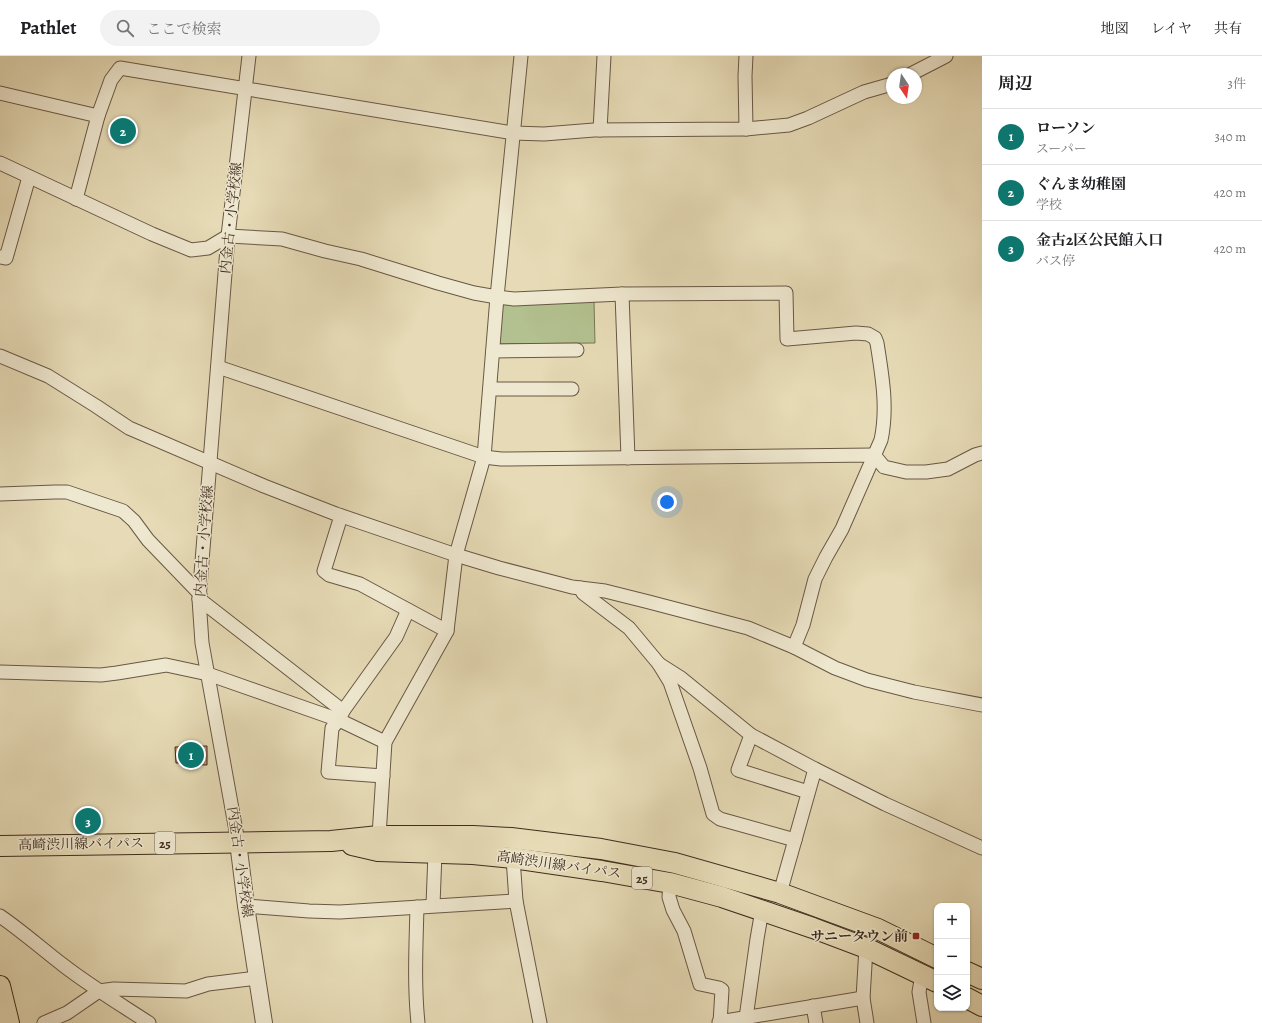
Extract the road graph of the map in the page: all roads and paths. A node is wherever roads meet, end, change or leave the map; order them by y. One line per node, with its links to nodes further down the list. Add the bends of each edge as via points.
1 (248, 56): 8 (street, 内金古・小学校線)
2 (521, 56): 13 (street)
3 (604, 56): 12 (street)
4 (746, 56): 11 (street)
5 (946, 56): 6 (street)
6 (922, 68)
7 (886, 86): 11 (street, via 864,92 789,125)
8 (246, 89): 10 (street, via 120,68 111,80); 13 (street); 17 (street, 内金古・小学校線)
9 (0, 93): 10 (street)
10 (98, 116): 16 (street)
11 (746, 129): 12 (street)
12 (600, 130): 13 (street, via 544,134)
13 (513, 133): 20 (street)
14 (0, 163): 15 (street)
15 (29, 177): 16 (street); 18 (street, via 6,258)
16 (76, 199): 17 (street, via 191,250 208,248)
17 (228, 236): 20 (street, via 282,239 325,252 361,259 474,293); 24 (street, 内金古・小学校線)
18 (0, 257)
19 (622, 294): 20 (street, via 514,299); 28 (street, via 786,294 787,339 856,333 868,334 875,338 883,381 884,426); 30 (street)
20 (497, 297): 21 (street)
21 (493, 350): 22 (street); 25 (street)
22 (577, 350)
23 (0, 356): 31 (street, via 48,376 129,428)
24 (218, 367): 29 (street); 31 (street, 内金古・小学校線)
25 (490, 388): 26 (street); 29 (street)
26 (572, 388)
27 (982, 453): 28 (street, via 948,469 926,472 906,472 884,467)
28 (874, 455): 30 (street); 39 (street, via 842,529 815,579 803,625)
29 (484, 458): 30 (street); 34 (street)
30 (628, 458)
31 (210, 462): 33 (street); 36 (street, 内金古・小学校線)
32 (0, 494): 36 (street, via 67,492 124,511)
33 (341, 516): 34 (street); 37 (street, via 324,571 329,575 360,584)
34 (456, 555): 35 (street); 38 (street)
35 (580, 588): 39 (street, via 627,596 748,628); 40 (street, via 629,628)
36 (200, 597): 42 (street, 内金古・小学校線, via 202,643); 44 (street, via 338,706)
37 (408, 610): 38 (street); 44 (street, via 396,638)
38 (447, 631): 46 (street)
39 (794, 647): 43 (street, via 835,668 867,680)
40 (659, 664): 45 (street, via 681,678); 51 (street, via 670,682 713,814 720,819)
41 (0, 672): 42 (street, via 101,675 166,665)
42 (208, 674): 44 (street); 53 (street, 内金古・小学校線)
43 (982, 705)
44 (341, 716): 46 (street); 48 (street, via 332,728 328,772)
45 (751, 734): 47 (street); 49 (street, via 738,770)
46 (385, 742): 48 (street)
47 (815, 769): 49 (street); 55 (street, via 884,804)
48 (383, 776): 50 (street)
49 (808, 792): 51 (street)
50 (379, 836): 52 (main road, 高崎渋川線バイパス / 25); 59 (main road, 高崎渋川線バイパス / 25, via 511,838 601,849 675,863)
51 (795, 840): 59 (street)
52 (330, 841): 53 (main road, 高崎渋川線バイパス / 25); 56 (main road, 高崎渋川線バイパス / 25, via 378,851)
53 (238, 842): 54 (main road, 高崎渋川線バイパス / 25); 62 (street, 内金古・小学校線)
54 (0, 846)
55 (982, 848)
56 (435, 853): 57 (main road, 高崎渋川線バイパス / 25); 61 (street)
57 (513, 858): 58 (main road, 高崎渋川線バイパス / 25); 60 (street)
58 (670, 883): 64 (main road, 高崎渋川線バイパス / 25); 86 (street, via 669,897 684,931 700,984 722,990)
59 (780, 893): 67 (main road, 高崎渋川線バイパス / 25, via 878,929)
60 (516, 900): 61 (street); 85 (street)
61 (433, 905): 63 (street)
62 (246, 906): 63 (street, via 325,912); 69 (street, 内金古・小学校線)
63 (417, 907): 84 (street, via 415,960)
64 (762, 910): 66 (main road, 高崎渋川線バイパス / 25); 78 (street)
65 (0, 916): 73 (street)
66 (866, 948): 70 (main road, 高崎渋川線バイパス / 25); 74 (street)
67 (934, 957)
68 (970, 973): 71 (main road)
69 (257, 978): 73 (street, via 208,984 186,991); 83 (street, 内金古・小学校線)
70 (930, 978): 89 (street, via 919,992)
71 (982, 979)
72 (0, 986): 80 (main road)
73 (99, 991): 81 (street, via 67,1012); 82 (street)
74 (863, 998): 76 (street); 88 (street)
75 (970, 1000): 77 (main road)
76 (813, 1006): 79 (street); 87 (street)
77 (982, 1006)
78 (746, 1018): 79 (street); 86 (street)
79 (765, 1019)
80 (8, 1023)
81 (44, 1023)
82 (149, 1023)
83 (264, 1023)
84 (418, 1023)
85 (540, 1023)
86 (720, 1023)
87 (816, 1023)
88 (868, 1023)
89 (924, 1023)

